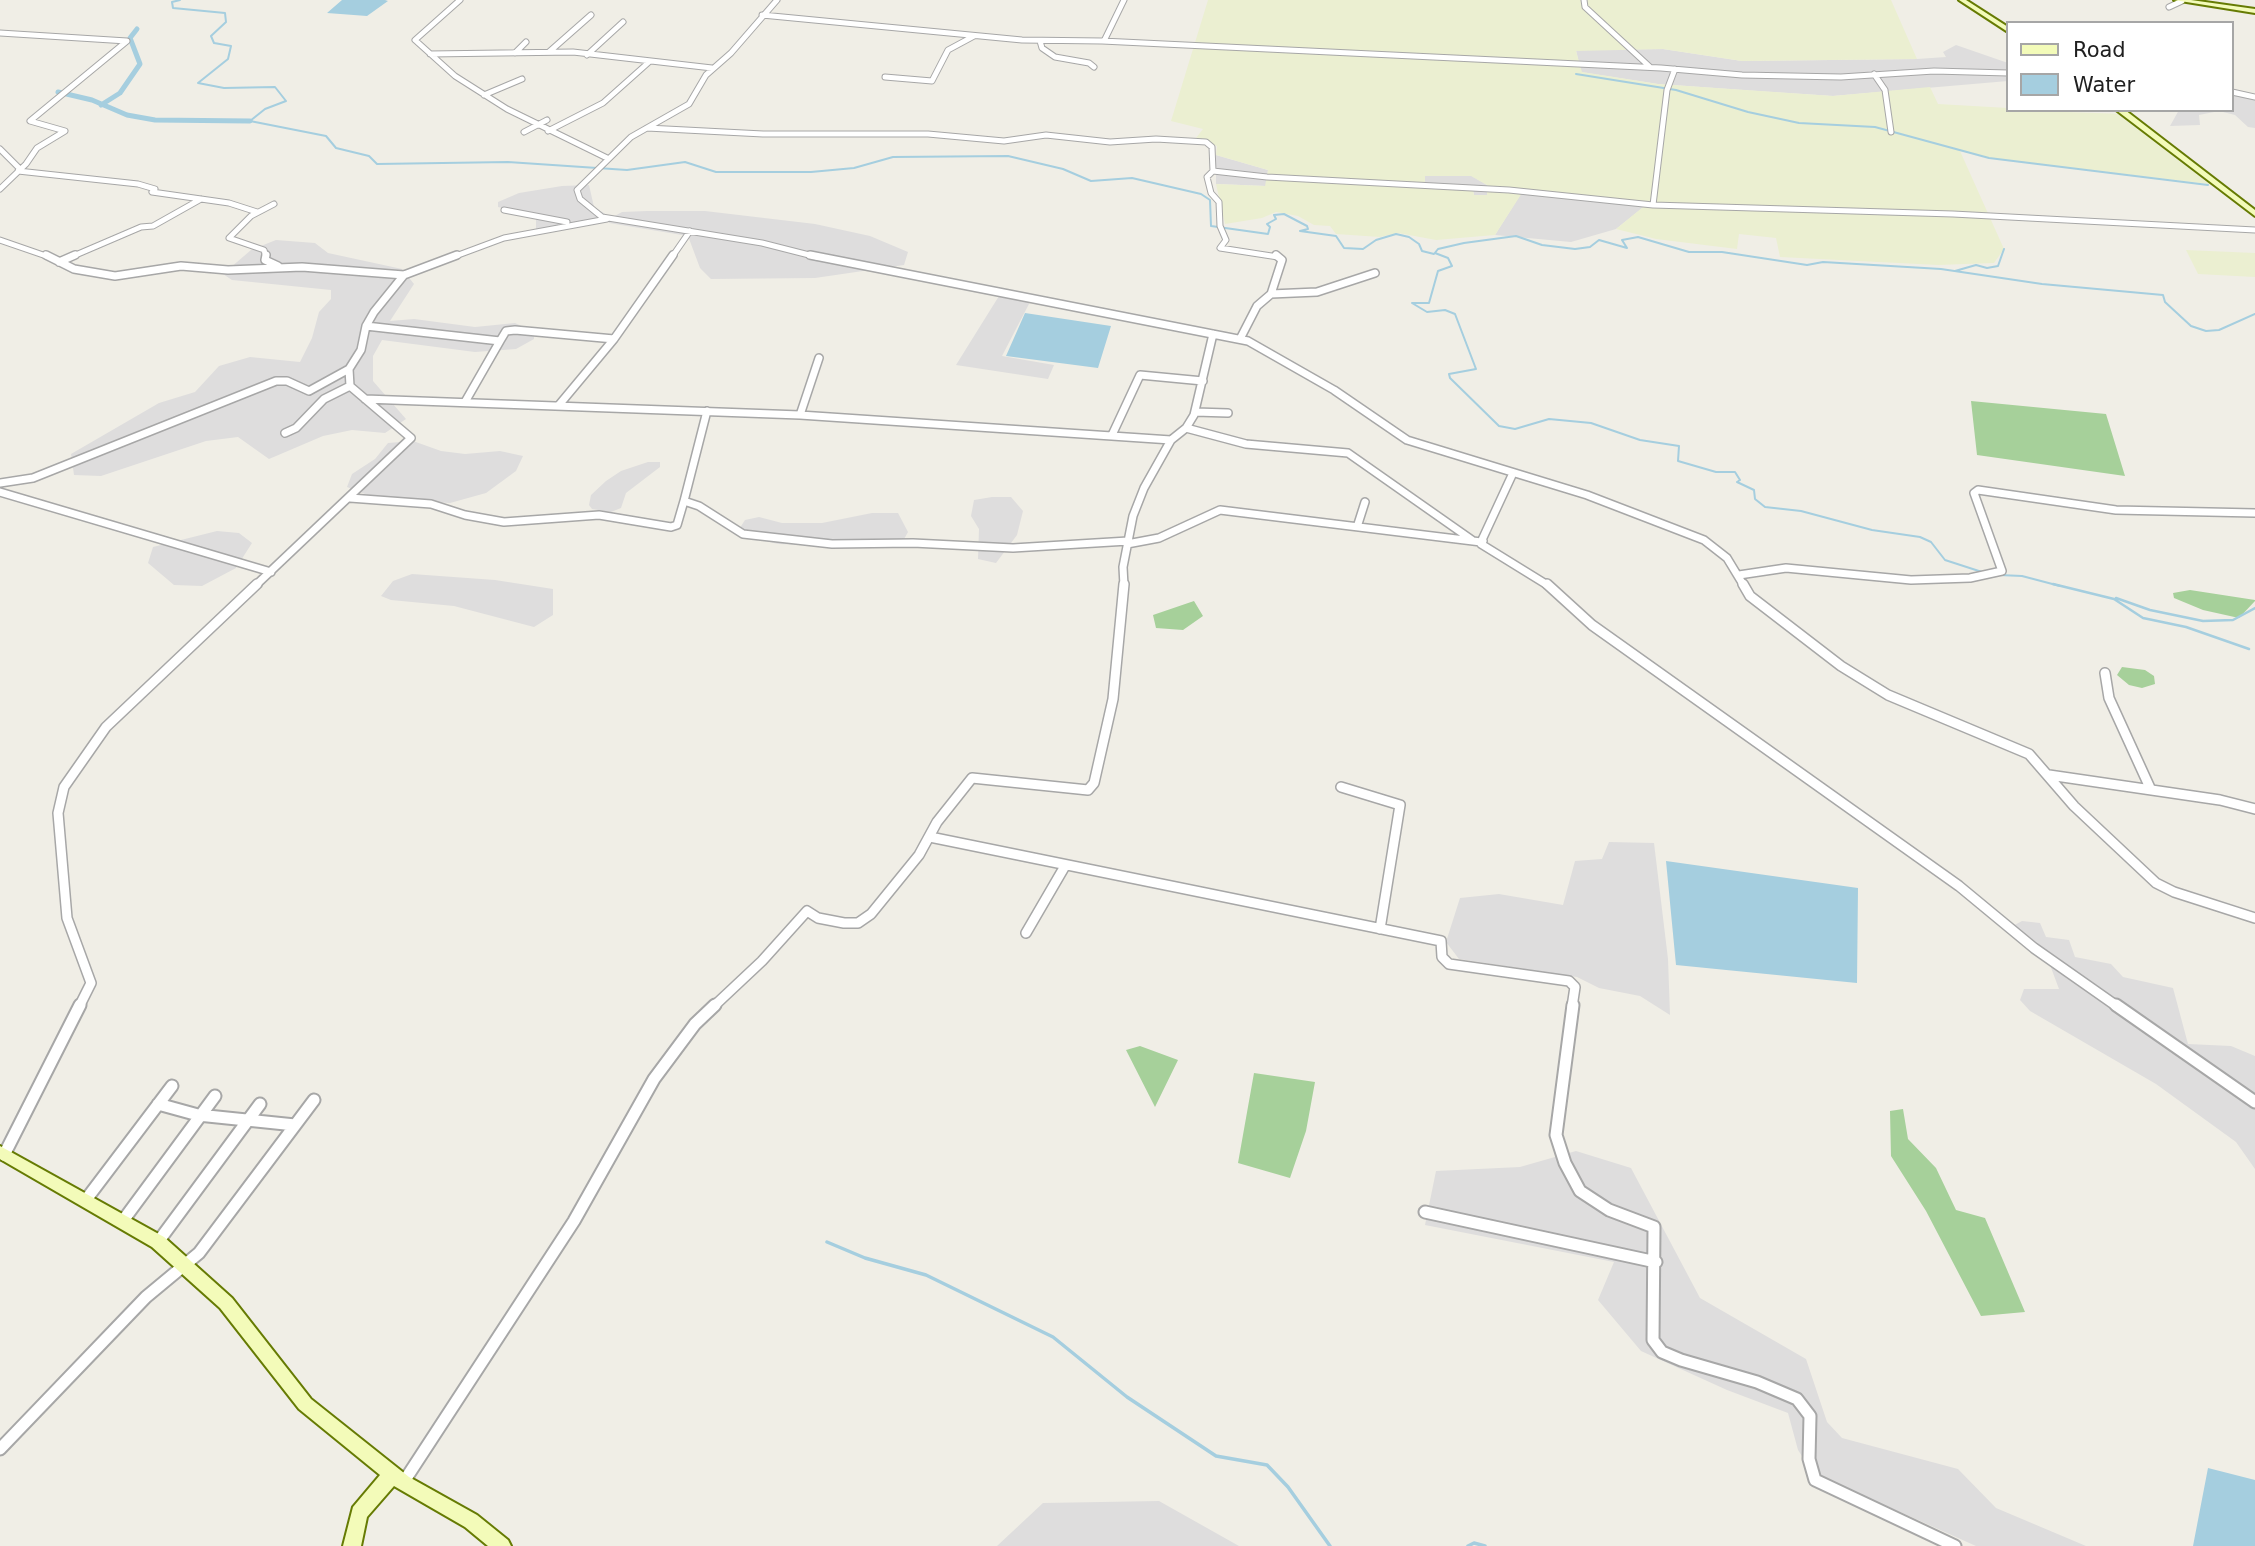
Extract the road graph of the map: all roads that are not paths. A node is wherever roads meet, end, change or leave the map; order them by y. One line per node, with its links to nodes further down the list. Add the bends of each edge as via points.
1 (460, 0): 21 (street, via 415,40)
2 (777, 0): 11 (street)
3 (1124, 0): 17 (street)
4 (1584, 0): 26 (street, via 1585,7)
5 (1962, 0): 13 (street)
6 (2177, 0): 7 (street)
7 (2184, 1): 8 (street); 9 (street)
8 (2169, 6)
9 (2255, 11)
10 (591, 15): 19 (street)
11 (762, 15): 15 (street); 25 (street, via 731,53)
12 (623, 22): 22 (street)
13 (2007, 29)
14 (0, 33): 45 (street, via 127,41 30,121 65,131 37,148)
15 (974, 36): 16 (street); 30 (street, via 948,50 932,81)
16 (1040, 41): 17 (street); 24 (street, via 1055,57)
17 (1104, 41): 26 (street)
18 (526, 42): 20 (street)
19 (549, 52): 20 (street); 22 (street)
20 (515, 53): 21 (street)
21 (430, 54): 33 (street)
22 (587, 55): 23 (street)
23 (649, 62): 25 (street); 39 (street, via 603,103)
24 (1094, 67)
25 (712, 68): 38 (street, via 689,104)
26 (1650, 68): 27 (street)
27 (1675, 69): 29 (street, via 1786,77); 50 (street, via 1667,90)
28 (2007, 73): 29 (street)
29 (1874, 74): 41 (street, via 1885,90)
30 (885, 77)
31 (522, 79): 33 (street)
32 (2234, 93): 34 (street)
33 (484, 94): 37 (street)
34 (2255, 100)
35 (2123, 112): 53 (street)
36 (547, 120): 37 (street)
37 (537, 125): 39 (street); 40 (street)
38 (645, 128): 44 (street); 46 (street, via 928,134 1004,141 1046,135 1110,142 1195,140 1212,147)
39 (548, 131): 44 (street)
40 (524, 132)
41 (1891, 132)
42 (0, 149): 43 (street)
43 (2, 156): 45 (street)
44 (607, 158): 54 (street, via 577,190 583,202)
45 (19, 170): 47 (street); 48 (street, via 138,184 155,188 152,192)
46 (1213, 170): 50 (street, via 1509,190); 65 (street, via 1207,177 1219,202 1226,240 1220,248 1280,257)
47 (0, 189)
48 (201, 199): 52 (street); 61 (street, via 153,226)
49 (274, 204): 52 (street)
50 (1653, 205): 56 (street)
51 (504, 210): 55 (street)
52 (257, 212): 62 (street, via 229,238 264,250 265,260)
53 (2255, 214)
54 (608, 219): 55 (street); 57 (street)
55 (575, 224): 64 (street, via 504,239)
56 (2255, 230)
57 (690, 231): 58 (street); 68 (street)
58 (734, 239): 60 (street); 67 (street)
59 (0, 240): 61 (street)
60 (725, 249)
61 (59, 262): 62 (street, via 115,276 181,266 228,270)
62 (279, 267): 64 (street)
63 (1375, 273): 65 (street, via 1317,292)
64 (404, 275): 66 (street)
65 (1271, 294): 69 (street, via 1257,306)
66 (366, 326): 70 (street); 72 (street, via 361,350)
67 (1213, 334): 69 (street); 73 (street)
68 (614, 339): 70 (street, via 514,330 506,331); 78 (street)
69 (1240, 339): 88 (street, via 1334,390 1407,440)
70 (500, 341): 77 (street)
71 (819, 358): 83 (street)
72 (348, 369): 74 (street); 75 (street)
73 (1203, 381): 80 (street); 86 (street, via 1140,375)
74 (350, 386): 76 (street); 82 (street, via 324,400)
75 (309, 391): 82 (street, via 316,402); 89 (street, via 276,381 33,478)
76 (364, 399): 77 (street); 91 (street, via 411,438)
77 (465, 402): 78 (street)
78 (559, 405): 79 (street)
79 (707, 411): 83 (street); 92 (street)
80 (1195, 412): 81 (street); 84 (street)
81 (1228, 414)
82 (311, 415): 85 (street)
83 (800, 415): 86 (street)
84 (1186, 428): 87 (street); 96 (street, via 1246,444 1348,453)
85 (285, 433)
86 (1112, 435): 87 (street)
87 (1171, 440): 97 (street, via 1144,488)
88 (1513, 473): 96 (street); 99 (street, via 1587,495 1703,540 1727,558)
89 (0, 483)
90 (0, 492): 98 (street)
91 (350, 498): 92 (street, via 430,504 504,522 599,515 671,527 677,525); 98 (street)
92 (684, 501): 97 (street, via 743,534 798,541 1013,548)
93 (1364, 502): 95 (street)
94 (2255, 513): 99 (street, via 2116,510 1978,490 1973,493 2002,571 1970,578 1911,580 1786,568)
95 (1358, 524): 96 (street); 97 (street, via 1220,510 1159,538)
96 (1478, 541): 113 (street, via 1545,582 1591,625 1959,886 2034,948)
97 (1127, 542): 105 (street, via 1113,699 1094,783 1079,791 972,778)
98 (271, 572): 119 (street, via 106,727 64,787 58,813 67,918 91,983)
99 (1739, 575): 101 (street, via 1750,596 1841,666 1888,695 2029,754)
100 (2105, 673): 103 (street, via 2109,698)
101 (2049, 775): 103 (street); 107 (street, via 2074,806 2156,883)
102 (1341, 787): 108 (street, via 1401,805)
103 (2151, 790): 104 (street)
104 (2255, 809)
105 (930, 837): 106 (street); 127 (street, via 890,891 858,923 818,918 807,911 674,1049 574,1221)
106 (1065, 866): 108 (street); 109 (street)
107 (2255, 918)
108 (1380, 929): 124 (street, via 1441,941 1442,957 1449,964 1569,981 1576,987 1556,1135 1580,1191 1609,1210 1654,1227)
109 (1026, 933)
110 (172, 1086): 114 (street)
111 (215, 1096): 116 (street)
112 (314, 1100): 118 (street)
113 (2255, 1102)
114 (158, 1104): 116 (street); 120 (street)
115 (260, 1104): 117 (street)
116 (198, 1115): 117 (street); 122 (street)
117 (246, 1121): 118 (street); 123 (street)
118 (295, 1125): 125 (street)
119 (2, 1154): 120 (street)
120 (85, 1201): 122 (street)
121 (1425, 1212): 124 (street)
122 (122, 1222): 123 (street)
123 (158, 1242): 125 (street)
124 (1656, 1262): 130 (street, via 1653,1340 1662,1352 1797,1399 1810,1416 1809,1460 1815,1480)
125 (184, 1267): 126 (street, via 166,1278 87,1355); 127 (street, via 226,1303 305,1404)
126 (0, 1449)
127 (397, 1479): 128 (street, via 359,1513); 129 (street, via 471,1521)
128 (352, 1546)
129 (502, 1546)
130 (1955, 1546)

